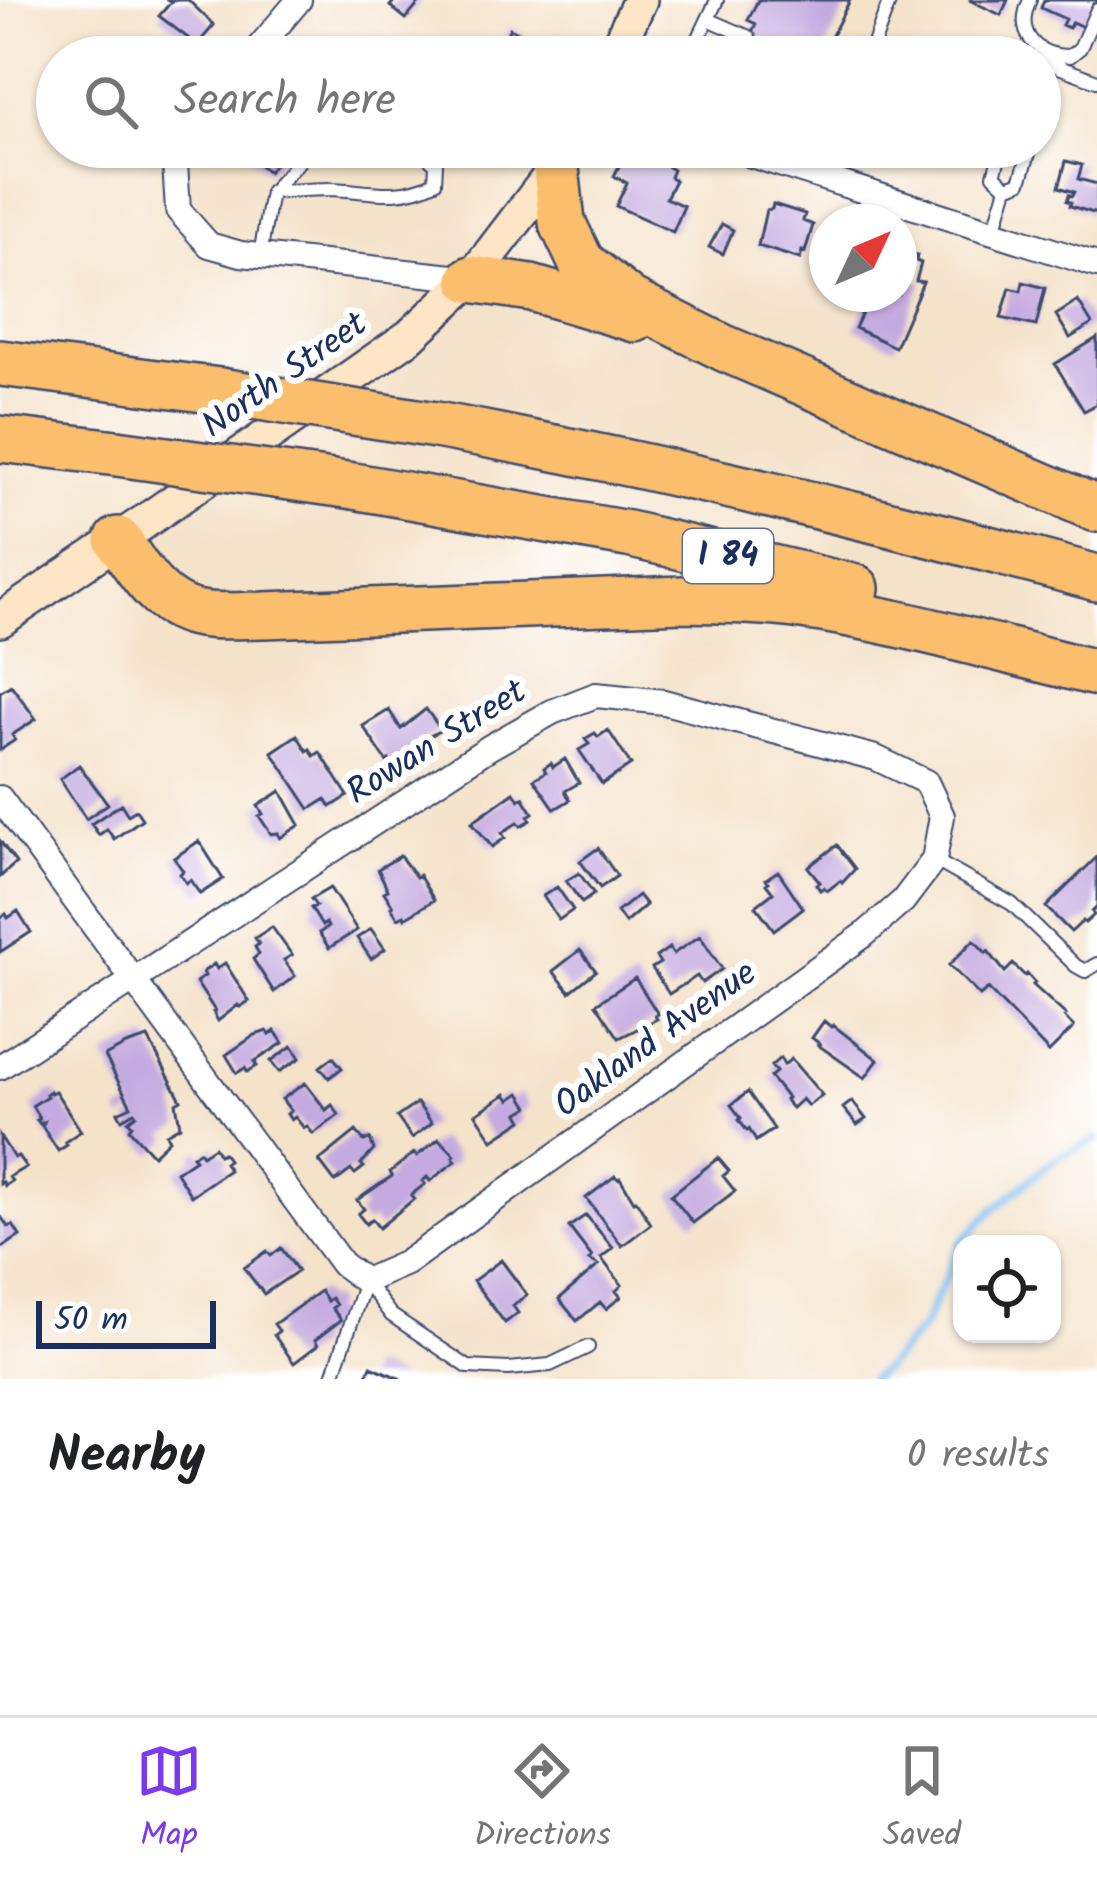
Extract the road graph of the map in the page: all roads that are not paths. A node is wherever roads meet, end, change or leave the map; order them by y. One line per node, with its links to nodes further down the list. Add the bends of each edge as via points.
1 (299, 0): 8 (street)
2 (640, 0): 9 (main road)
3 (717, 0): 7 (lane)
4 (890, 0): 12 (lane)
5 (1030, 0): 13 (lane)
6 (1097, 10): 14 (lane, via 1080,48)
7 (708, 19): 10 (lane); 11 (lane)
8 (269, 36)
9 (623, 36)
10 (700, 36)
11 (747, 36)
12 (877, 36)
13 (1027, 36)
14 (1061, 56)
15 (1061, 68): 16 (lane)
16 (1097, 81)
17 (175, 168): 30 (street, via 178,210 208,245)
18 (293, 168): 28 (lane)
19 (436, 168): 28 (lane, via 435,182 390,195)
20 (554, 168): 32 (main road, North Street)
21 (562, 168): 33 (highway, via 562,222 581,262 630,301)
22 (794, 168): 26 (street)
23 (830, 168): 26 (lane)
24 (996, 168): 27 (lane)
25 (1024, 168): 27 (lane, via 1020,182)
26 (826, 178): 29 (street)
27 (1007, 187): 29 (lane)
28 (272, 192): 30 (lane)
29 (993, 232): 31 (street)
30 (260, 256): 32 (street)
31 (1097, 265)
32 (471, 279): 33 (highway, via 549,292); 37 (main road, North Street, via 383,356)
33 (724, 348): 36 (highway)
34 (0, 363): 38 (highway, I 84, bridge, via 436,425 696,476)
35 (0, 439): 40 (highway, I 84, bridge, via 492,508 751,561)
36 (1097, 509)
37 (118, 540): 39 (main road, North Street); 41 (highway, via 153,588 196,614 739,600 844,614)
38 (1097, 578)
39 (0, 620)
40 (1097, 654)
41 (1097, 673)
42 (0, 798): 46 (street)
43 (942, 816): 44 (street, Oakland Avenue); 46 (street, Rowan Street, via 926,782 876,758 664,702 596,695 490,748)
44 (934, 860): 45 (lane, via 1012,904 1076,966); 48 (street, Oakland Avenue, via 864,935 406,1263)
45 (1097, 964)
46 (133, 981): 47 (street, Rowan Street); 48 (street, via 342,1264)
47 (0, 1067)
48 (365, 1281): 49 (lane, via 391,1315 468,1367 550,1365); 50 (lane)
49 (588, 1347)
50 (332, 1379)

